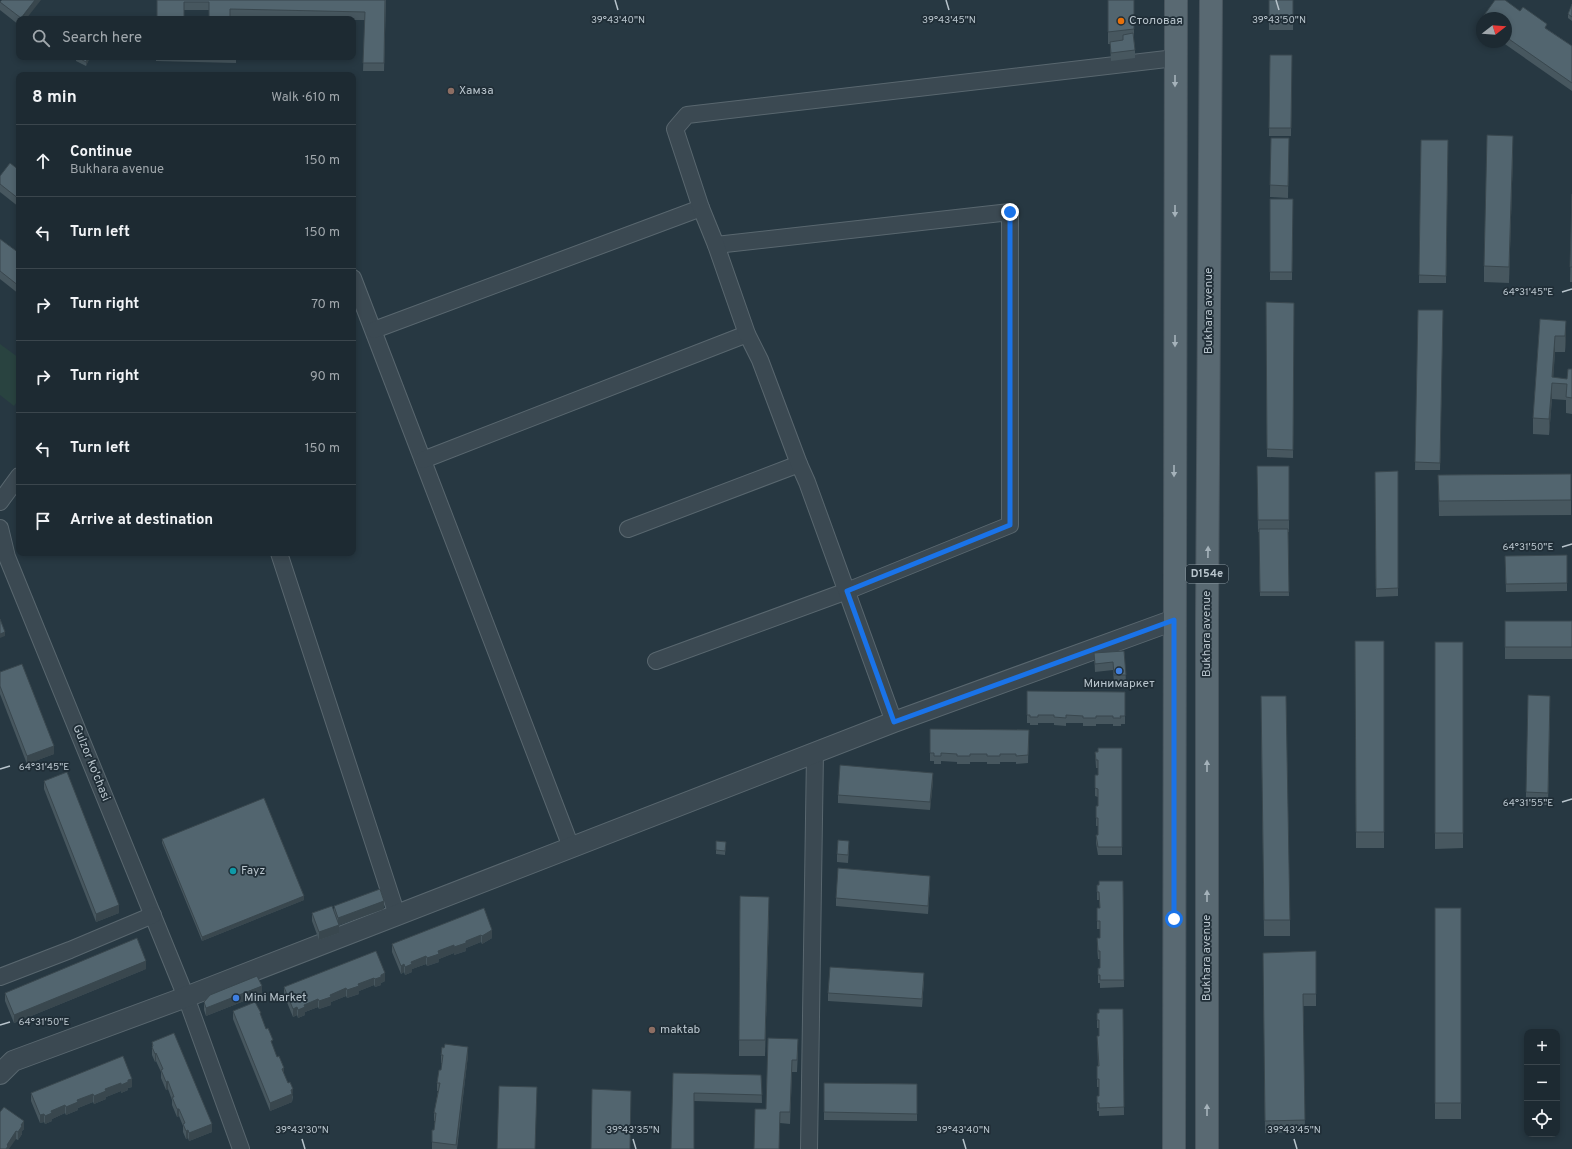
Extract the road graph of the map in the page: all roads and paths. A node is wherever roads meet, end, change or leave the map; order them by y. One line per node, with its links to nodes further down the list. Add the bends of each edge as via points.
1 (1176, 0): 3 (main road, D154e)
2 (1211, 0): 30 (main road, Bukhara avenue / D154e, one-way to 2)
3 (1175, 58): 4 (street, via 687,115 675,129); 17 (main road, D154e, one-way to 17)
4 (701, 208): 5 (street); 7 (street)
5 (716, 245): 8 (street); 16 (street, via 1010,212 1010,525)
6 (356, 285): 7 (street)
7 (374, 330): 9 (street)
8 (747, 334): 9 (street); 10 (street, via 760,360)
9 (423, 460): 21 (street)
10 (799, 464): 14 (street); 16 (street)
11 (16, 480): 12 (street)
12 (0, 502)
13 (0, 528): 22 (street, Gulzor ko'chasi, via 7,557)
14 (628, 529)
15 (279, 556): 23 (street)
16 (847, 591): 18 (street); 19 (street)
17 (1174, 620): 19 (street); 29 (main road, D154e)
18 (656, 661)
19 (894, 722): 20 (street)
20 (815, 753): 21 (street); 28 (street)
21 (571, 847): 23 (street)
22 (153, 915): 24 (street); 25 (street, Gulzor ko'chasi)
23 (397, 915): 25 (street)
24 (0, 977)
25 (186, 997): 26 (street, via 13,1061); 27 (street, Gulzor ko'chasi)
26 (0, 1074)
27 (241, 1149)
28 (809, 1149)
29 (1174, 1149)
30 (1207, 1149)

